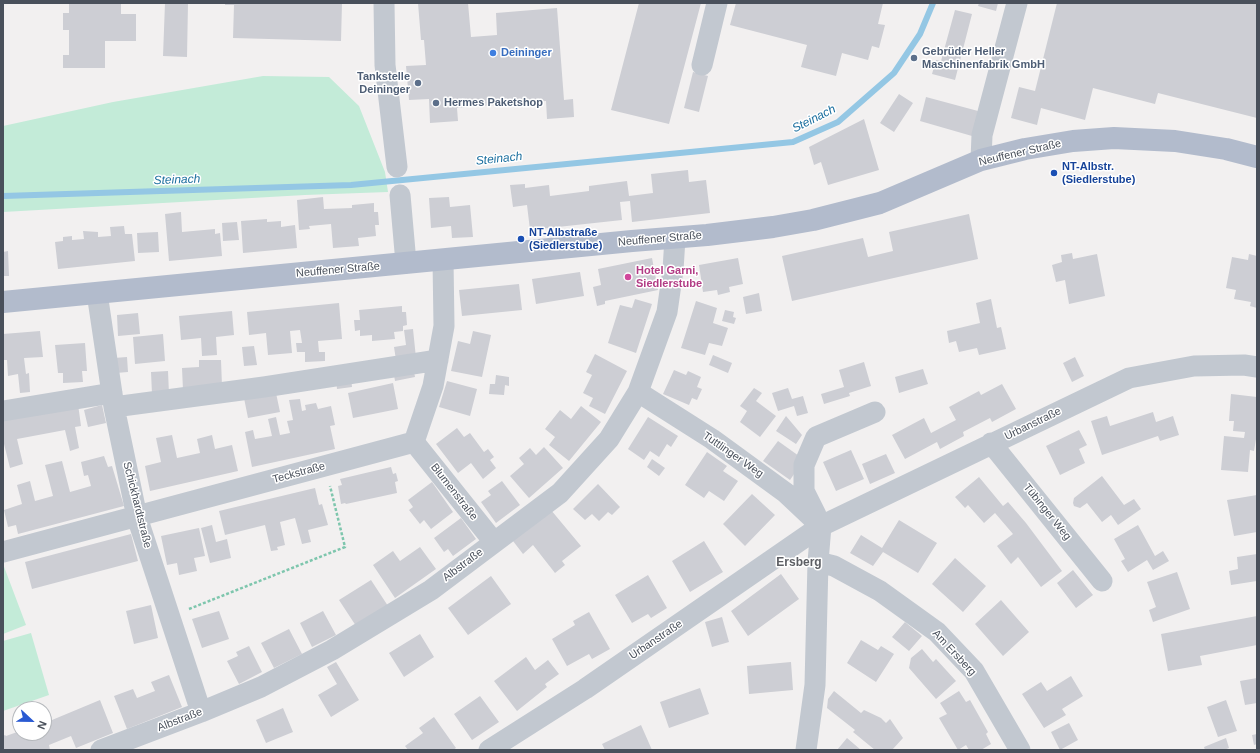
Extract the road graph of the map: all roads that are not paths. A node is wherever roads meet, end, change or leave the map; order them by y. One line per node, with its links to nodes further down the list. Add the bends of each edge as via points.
1 (384, 3): 7 (street, via 385,65)
2 (717, 3): 4 (street)
3 (1017, 3): 6 (street, via 982,135)
4 (702, 65)
5 (1257, 157): 6 (main road, Neuffener Straße, via 1175,141 1114,138 1073,141)
6 (980, 160): 9 (main road, Neuffener Straße, via 880,202 813,220)
7 (397, 167)
8 (400, 195): 11 (street)
9 (675, 238): 10 (main road, Neuffener Straße); 16 (street, Albstraße, via 667,312)
10 (443, 260): 11 (main road, Neuffener Straße); 14 (street, via 444,326)
11 (406, 263): 12 (main road, Neuffener Straße)
12 (97, 292): 13 (main road, Neuffener Straße); 17 (street, Schickhardtstraße)
13 (3, 302)
14 (438, 360): 17 (street, via 264,387); 20 (street, via 433,386)
15 (1257, 366): 21 (street, Urbanstraße, via 1194,366 1129,378)
16 (638, 392): 23 (street, Tuttlinger Weg, via 712,439 786,493); 24 (street, Albstraße, via 609,439 560,492)
17 (113, 400): 18 (street); 22 (street, Schickhardtstraße)
18 (3, 411)
19 (875, 412): 23 (street, via 816,437 804,465 804,491)
20 (414, 442): 22 (street, Teckstraße); 24 (street, Blumenstraße)
21 (992, 443): 23 (street, Urbanstraße); 27 (street, Tübinger Weg)
22 (137, 517): 25 (street, Teckstraße); 28 (street, Schickhardtstraße)
23 (821, 526): 26 (street); 30 (street, Urbanstraße, via 585,689)
24 (494, 542): 28 (street, Albstraße, via 430,590 332,650 261,687)
25 (3, 552)
26 (818, 562): 31 (street, via 815,685); 32 (street, Am Ersberg, via 834,566 880,591 937,632 974,671)
27 (1102, 582)
28 (201, 712): 29 (street, Albstraße)
29 (101, 750)
30 (489, 750)
31 (806, 750)
32 (1020, 750)

